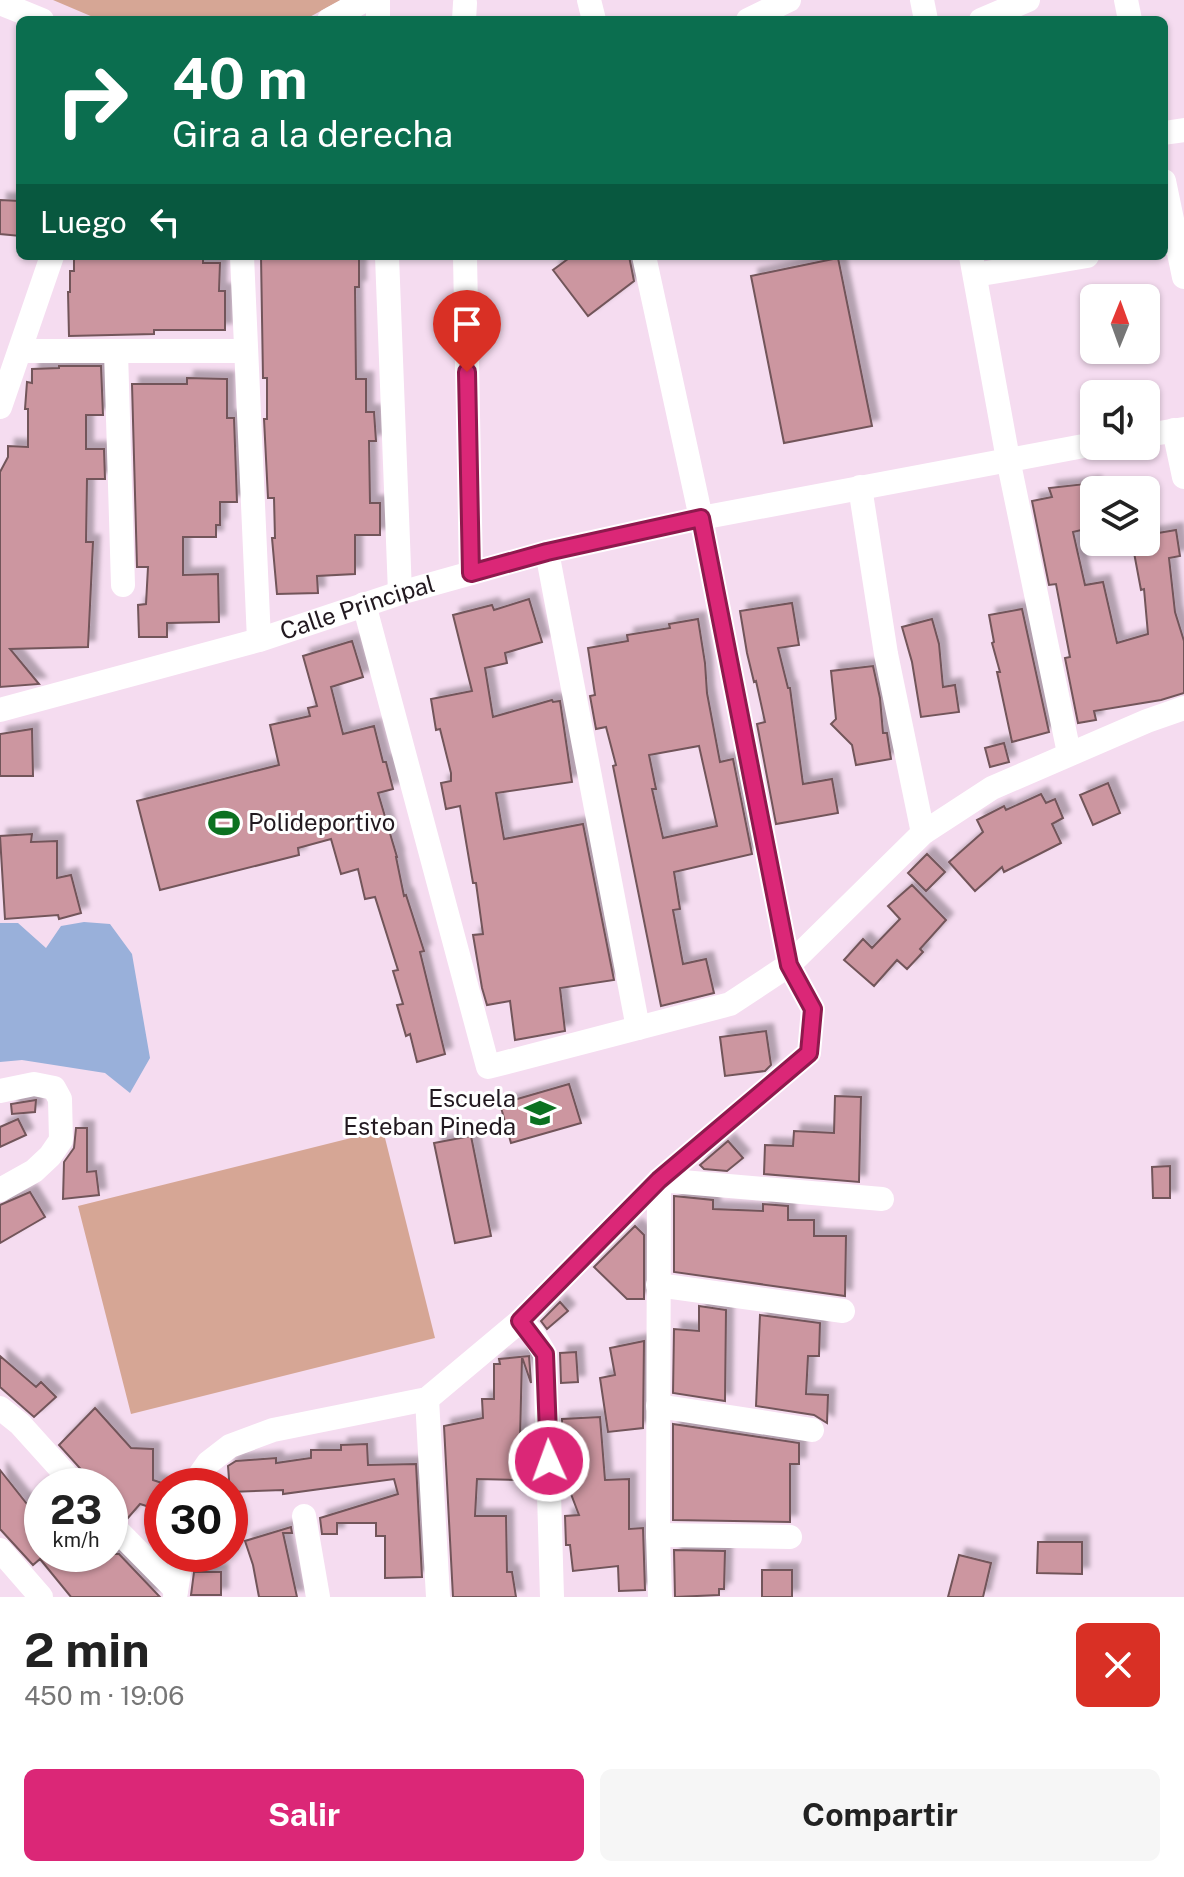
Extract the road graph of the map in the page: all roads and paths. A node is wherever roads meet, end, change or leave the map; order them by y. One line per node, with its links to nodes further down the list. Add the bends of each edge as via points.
1 (365, 0): 6 (street)
2 (789, 0): 7 (street)
3 (1028, 0): 8 (street)
4 (0, 3): 5 (street)
5 (32, 16)
6 (336, 16)
7 (756, 16)
8 (990, 16)
9 (1168, 203): 10 (street)
10 (1175, 242): 18 (street)
11 (51, 260): 19 (street)
12 (242, 260): 20 (street)
13 (387, 260): 32 (street)
14 (465, 260): 30 (street)
15 (645, 260): 28 (street)
16 (1034, 260): 17 (street)
17 (973, 265): 25 (street)
18 (1184, 277)
19 (20, 351): 21 (street); 22 (street)
20 (246, 351): 21 (street); 34 (street)
21 (116, 352): 31 (street)
22 (0, 407)
23 (1179, 430): 26 (street)
24 (1080, 446): 25 (street, Calle Principal)
25 (1008, 459): 27 (street, Calle Principal); 37 (street)
26 (1184, 477)
27 (860, 487): 28 (street, Calle Principal); 38 (street, via 886,654)
28 (701, 518): 29 (street, Calle Principal); 39 (street)
29 (547, 552): 30 (street, Calle Principal); 40 (street)
30 (471, 573): 32 (street, Calle Principal)
31 (123, 585)
32 (400, 593): 33 (street, Calle Principal)
33 (364, 604): 34 (street, Calle Principal); 40 (street, via 488,1067)
34 (259, 640): 36 (street, Calle Principal)
35 (1184, 708): 37 (street)
36 (0, 710)
37 (1069, 753): 38 (street, via 992,788)
38 (923, 833): 39 (street)
39 (789, 965): 40 (street, via 730,1004); 42 (street, via 813,1009 809,1053)
40 (638, 1028)
41 (0, 1091): 43 (street, via 34,1084 54,1088 60,1099 61,1140 34,1171)
42 (659, 1180): 44 (street); 45 (street); 47 (street)
43 (0, 1190)
44 (882, 1199)
45 (658, 1285): 46 (street); 49 (street)
46 (843, 1311)
47 (520, 1321): 48 (street); 65 (street, via 545,1354)
48 (427, 1399): 53 (street, via 273,1430 230,1446); 64 (street)
49 (658, 1406): 51 (street); 55 (street)
50 (0, 1408): 52 (street)
51 (812, 1430)
52 (60, 1468)
53 (205, 1468)
54 (304, 1516): 63 (street)
55 (658, 1535): 56 (street); 66 (street)
56 (790, 1537)
57 (128, 1542): 62 (street)
58 (0, 1550): 61 (street)
59 (179, 1572): 62 (street)
60 (0, 1580): 61 (street)
61 (34, 1590)
62 (176, 1594)
63 (318, 1597)
64 (438, 1597)
65 (552, 1597)
66 (660, 1597)

